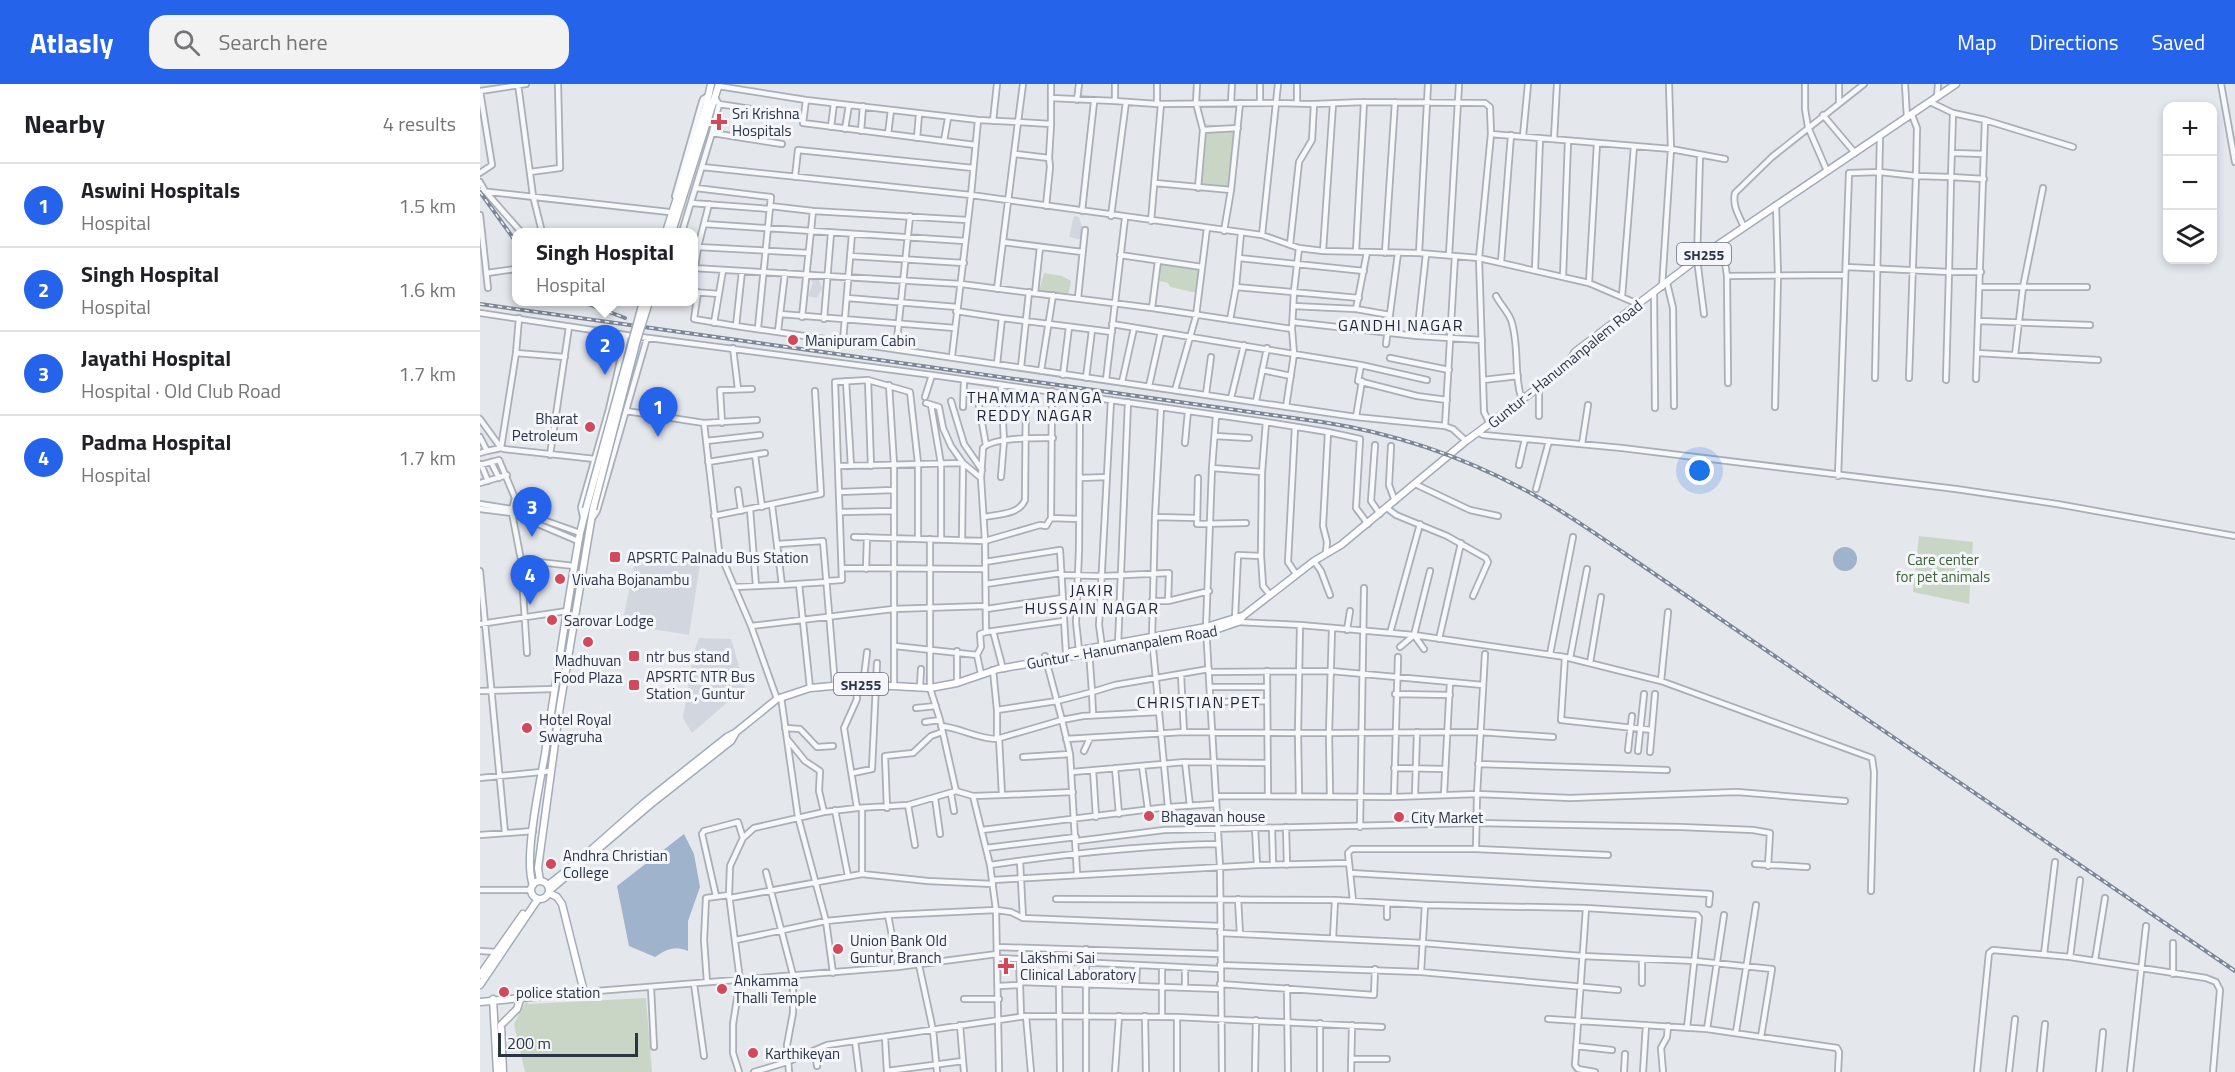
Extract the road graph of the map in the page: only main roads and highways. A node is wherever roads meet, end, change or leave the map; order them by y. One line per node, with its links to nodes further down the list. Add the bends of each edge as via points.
1 (1956, 84): 9 (main road, Guntur - Hanumanpalem Road / SH255, via 1697,259 1575,352 1566,367 1466,441 1368,524 1238,619)
2 (716, 85): 3 (main road)
3 (709, 109): 4 (main road); 5 (main road)
4 (665, 228)
5 (673, 228)
6 (642, 306): 8 (main road, bridge)
7 (648, 306): 8 (main road, bridge)
8 (590, 509): 12 (main road); 12 (main road, via 583,518 578,541 533,831 529,867)
9 (1152, 641): 10 (main road, Guntur - Hanumanpalem Road / SH255); 10 (main road, Guntur - Hanumanpalem Road / SH255)
10 (1089, 651): 11 (main road, Guntur - Hanumanpalem Road / SH255); 11 (main road, Guntur - Hanumanpalem Road / SH255)
11 (1045, 658): 13 (main road, Guntur - Hanumanpalem Road / SH255, via 930,688 835,685 779,698 644,803)
12 (535, 885): 13 (main road); 14 (main road)
13 (549, 889): 14 (main road, Guntur - Hanumanpalem Road, via 546,898); 17 (main road, via 561,904 584,992)
14 (536, 898): 15 (main road); 16 (main road)
15 (480, 975)
16 (480, 985)
17 (520, 997): 18 (main road); 21 (main road, via 517,1009 501,1025)
18 (493, 999): 19 (main road); 20 (main road)
19 (481, 1001)
20 (497, 1072)
21 (503, 1072)

